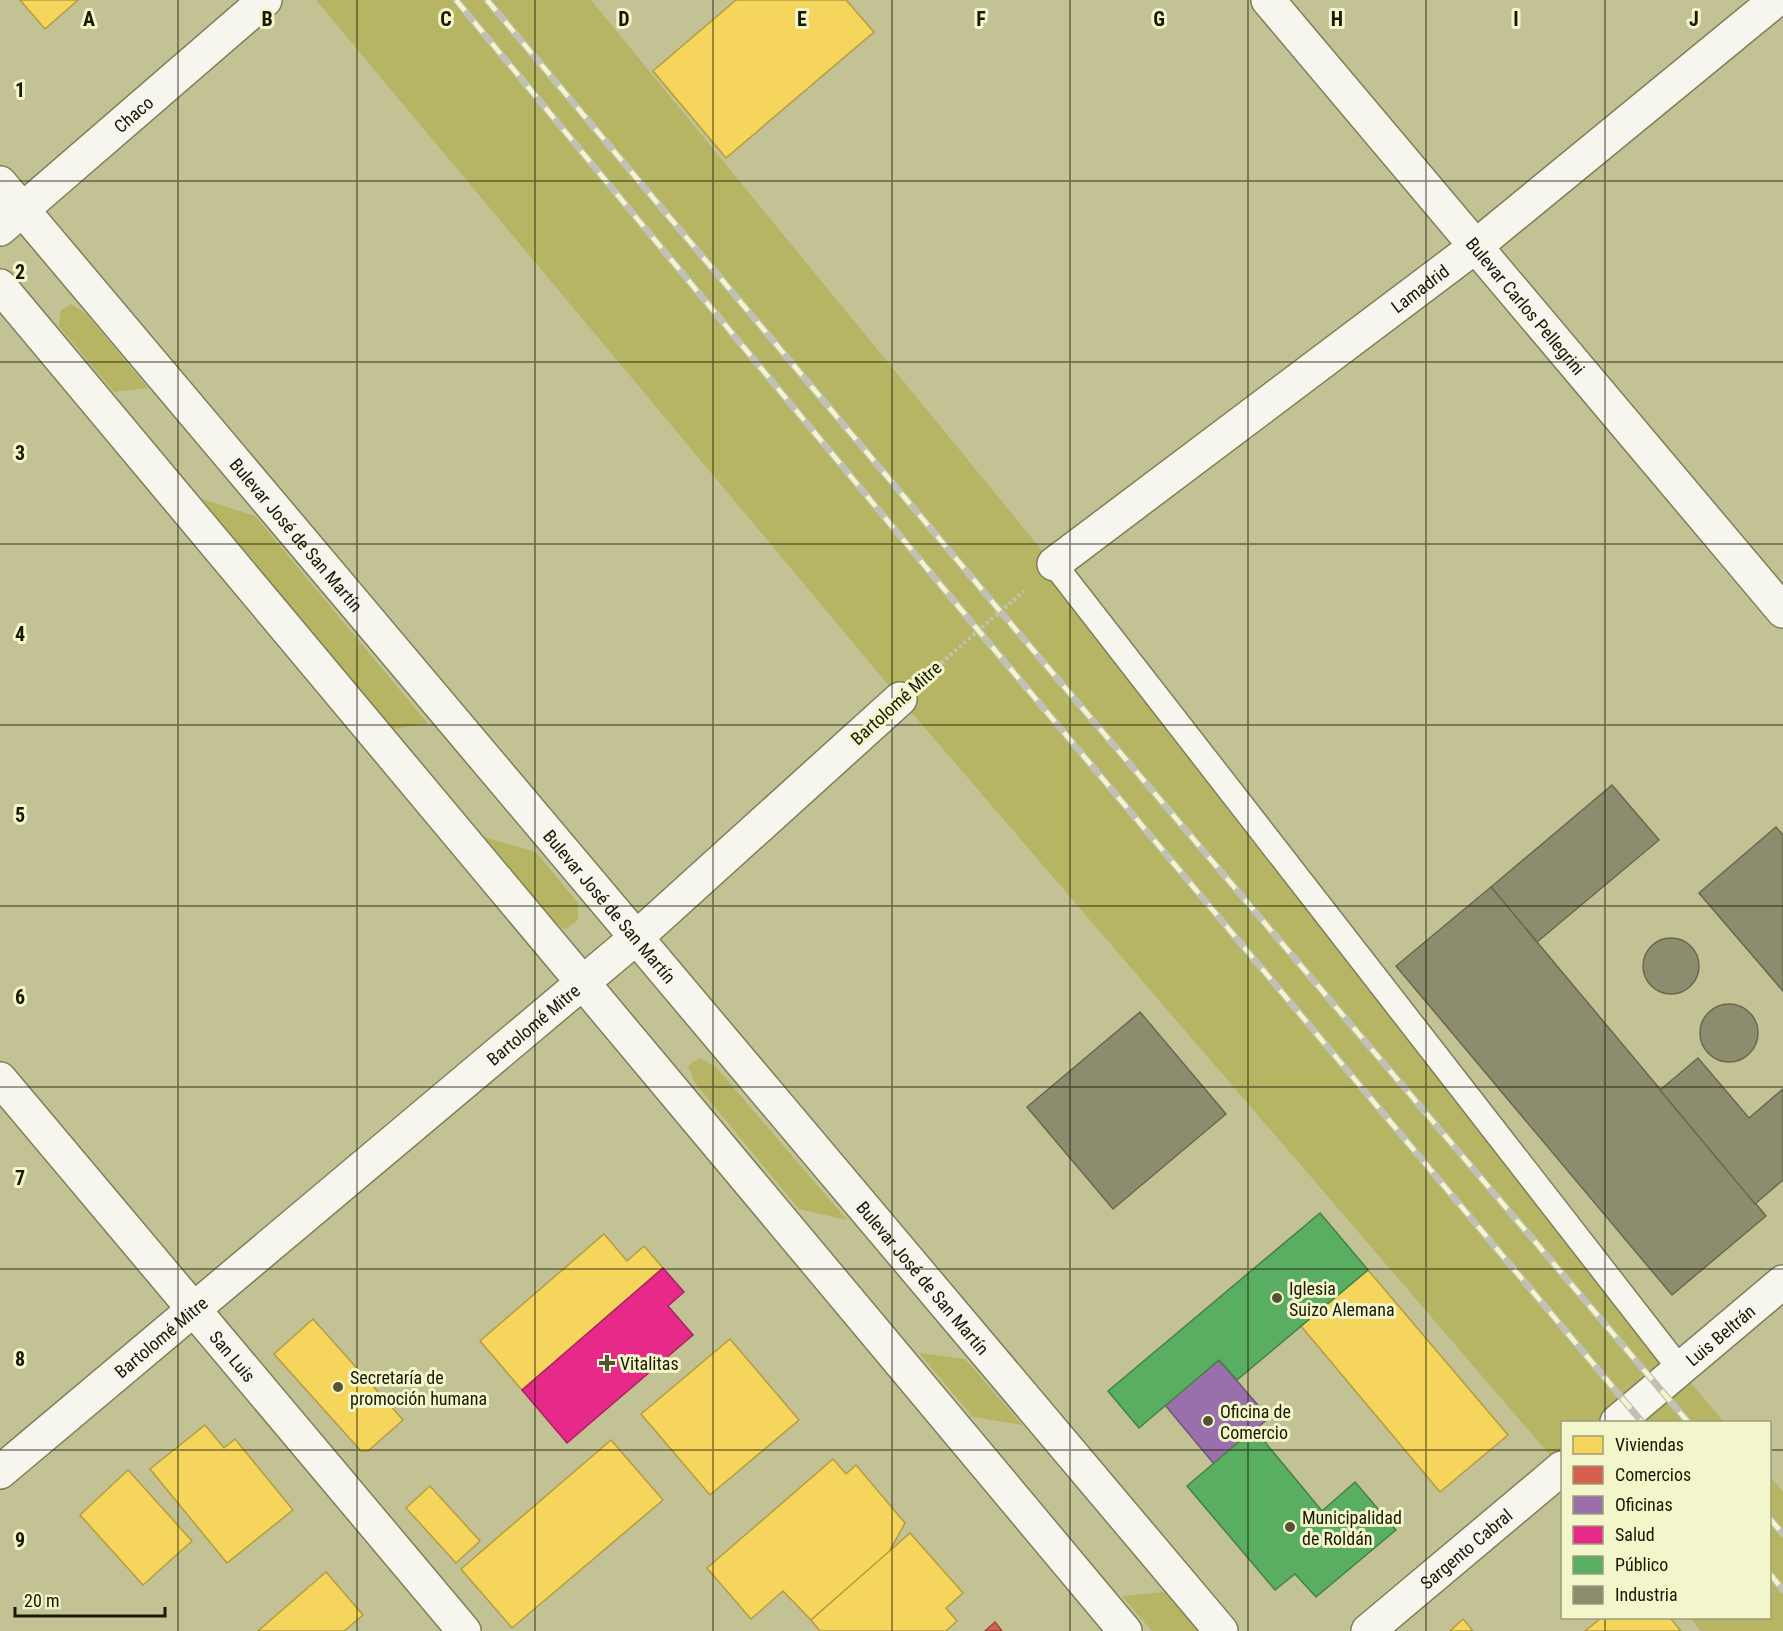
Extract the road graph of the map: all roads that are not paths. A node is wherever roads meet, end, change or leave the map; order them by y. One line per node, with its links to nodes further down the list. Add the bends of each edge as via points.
1 (265, 0): 5 (street, Chaco)
2 (1268, 0): 6 (street, Bulevar Carlos Pellegrini)
3 (1776, 0): 6 (street, Lamadrid)
4 (0, 183): 5 (street, Bulevar José de San Martín)
5 (11, 220): 11 (street, Bulevar José de San Martín)
6 (1476, 246): 8 (street, Lamadrid); 9 (street, Bulevar Carlos Pellegrini)
7 (0, 286): 12 (street)
8 (1053, 564): 16 (lane)
9 (1783, 611)
10 (900, 699): 11 (street, Bartolomé Mitre)
11 (637, 938): 12 (street, Bartolomé Mitre); 22 (street, Bulevar José de San Martín)
12 (583, 982): 15 (street, Bartolomé Mitre); 21 (street)
13 (0, 1079): 15 (street, San Luis)
14 (1783, 1282): 16 (street, Luis Beltrán)
15 (194, 1309): 19 (street, Bartolomé Mitre); 20 (street, San Luis)
16 (1669, 1378): 17 (street)
17 (1618, 1421)
18 (1561, 1470): 23 (street, Sargento Cabral)
19 (0, 1472)
20 (464, 1631)
21 (1125, 1631)
22 (1221, 1631)
23 (1368, 1631)

